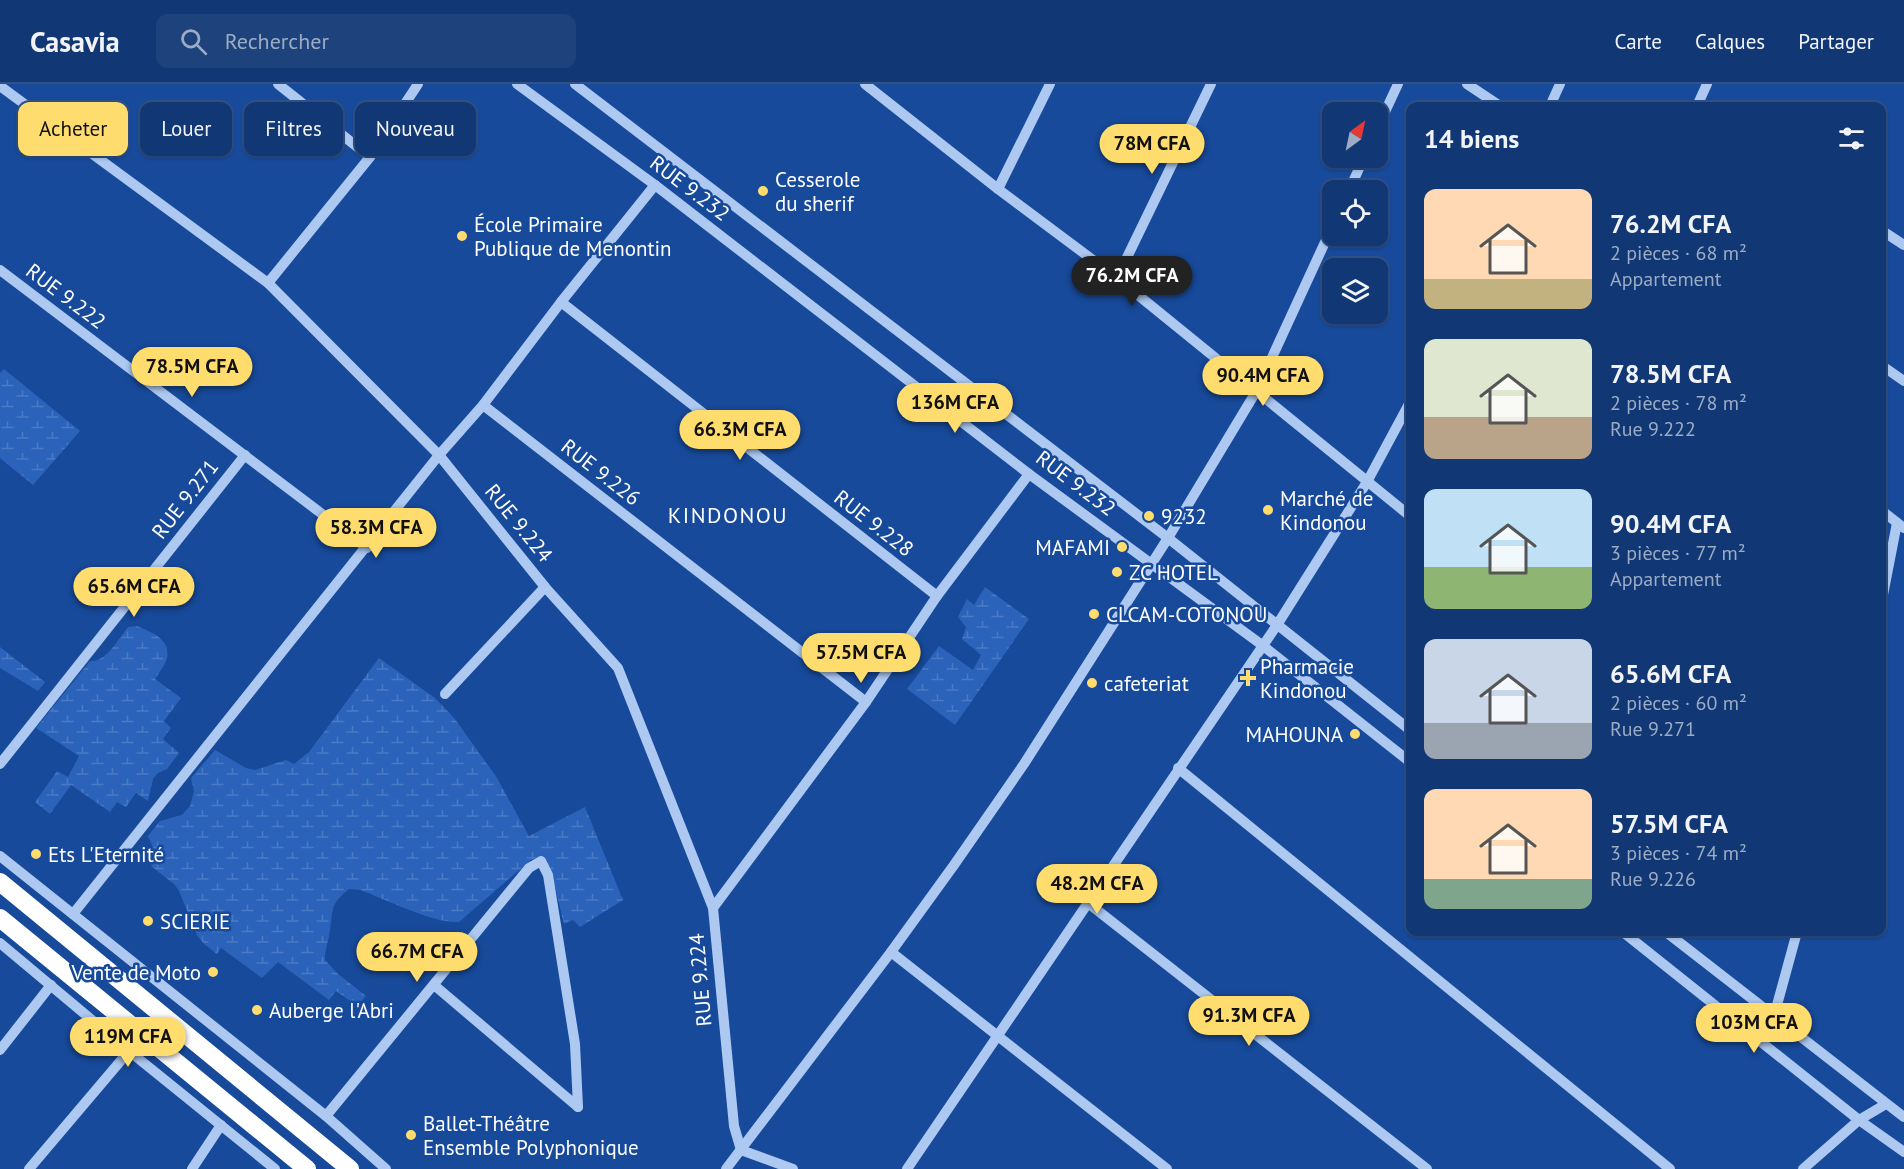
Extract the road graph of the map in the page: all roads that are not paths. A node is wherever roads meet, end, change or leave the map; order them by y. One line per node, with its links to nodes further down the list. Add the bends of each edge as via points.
1 (278, 84): 17 (street)
2 (418, 84): 17 (street)
3 (517, 84): 18 (street, RUE 9.232)
4 (575, 84): 39 (street, RUE 9.232)
5 (865, 84): 19 (street)
6 (1050, 84): 19 (street)
7 (1211, 84): 24 (street)
8 (1398, 84): 16 (street)
9 (1467, 84): 13 (street)
10 (1560, 84): 14 (street)
11 (1707, 84): 15 (street)
12 (0, 86): 25 (street, RUE 9.224)
13 (1494, 102)
14 (1552, 102)
15 (1700, 102)
16 (1388, 105)
17 (370, 157): 25 (street)
18 (655, 185): 26 (street); 34 (street, RUE 9.232)
19 (998, 189): 24 (street)
20 (1886, 233): 21 (street)
21 (1904, 245)
22 (1323, 246): 29 (street)
23 (0, 270): 32 (street, RUE 9.222)
24 (1117, 278): 29 (street)
25 (268, 283): 33 (street, RUE 9.224)
26 (561, 302): 30 (street); 44 (street, RUE 9.228)
27 (1886, 368): 28 (street)
28 (1904, 381)
29 (1257, 390): 35 (street); 39 (street)
30 (483, 405): 33 (street); 48 (street, RUE 9.226)
31 (1406, 409): 35 (street)
32 (245, 455): 40 (street, RUE 9.222); 51 (street, RUE 9.271)
33 (439, 455): 40 (street); 43 (street, RUE 9.224)
34 (1029, 474): 41 (street, RUE 9.232); 44 (street)
35 (1367, 482): 36 (street); 45 (street)
36 (1406, 513)
37 (1886, 514): 38 (street)
38 (1901, 525): 42 (street)
39 (1168, 538): 41 (street); 45 (street, RUE 9.232)
40 (367, 548): 57 (street)
41 (1152, 564): 46 (street, RUE 9.232); 63 (street, via 1024,764)
42 (1886, 585)
43 (545, 587): 47 (street); 56 (street, RUE 9.224, via 618,668)
44 (937, 597): 48 (street)
45 (1277, 625): 46 (street); 49 (street, RUE 9.232)
46 (1262, 645): 50 (street, RUE 9.232); 52 (street)
47 (444, 694)
48 (866, 702): 56 (street)
49 (1406, 727)
50 (1406, 759)
51 (0, 764)
52 (1178, 768): 55 (street); 88 (street)
53 (0, 856): 57 (street)
54 (0, 882): 81 (highway)
55 (1088, 903): 67 (street); 87 (street)
56 (713, 908): 75 (street, RUE 9.224, via 734,1126)
57 (73, 914): 71 (street)
58 (0, 918): 80 (highway)
59 (1628, 936): 73 (street)
60 (1671, 936): 66 (street)
61 (1796, 936): 66 (street)
62 (0, 944): 64 (street)
63 (891, 952): 67 (street); 75 (street)
64 (51, 985): 68 (street); 69 (street)
65 (434, 985): 65 (street, via 461,1008 578,1107 575,1044 548,874 541,861 529,868); 71 (street)
66 (1774, 1016): 70 (street)
67 (998, 1036): 85 (street); 86 (street)
68 (0, 1050)
69 (129, 1051): 74 (street); 77 (street)
70 (1886, 1104): 72 (street); 73 (street)
71 (326, 1116): 82 (street)
72 (1904, 1118)
73 (1859, 1120): 76 (street); 89 (street)
74 (221, 1125): 78 (street); 79 (street)
75 (741, 1150): 83 (street); 84 (street)
76 (1904, 1152)
77 (29, 1169)
78 (192, 1169)
79 (275, 1169)
80 (307, 1169)
81 (350, 1169)
82 (386, 1169)
83 (726, 1169)
84 (793, 1169)
85 (907, 1169)
86 (1167, 1169)
87 (1427, 1169)
88 (1670, 1169)
89 (1803, 1169)

